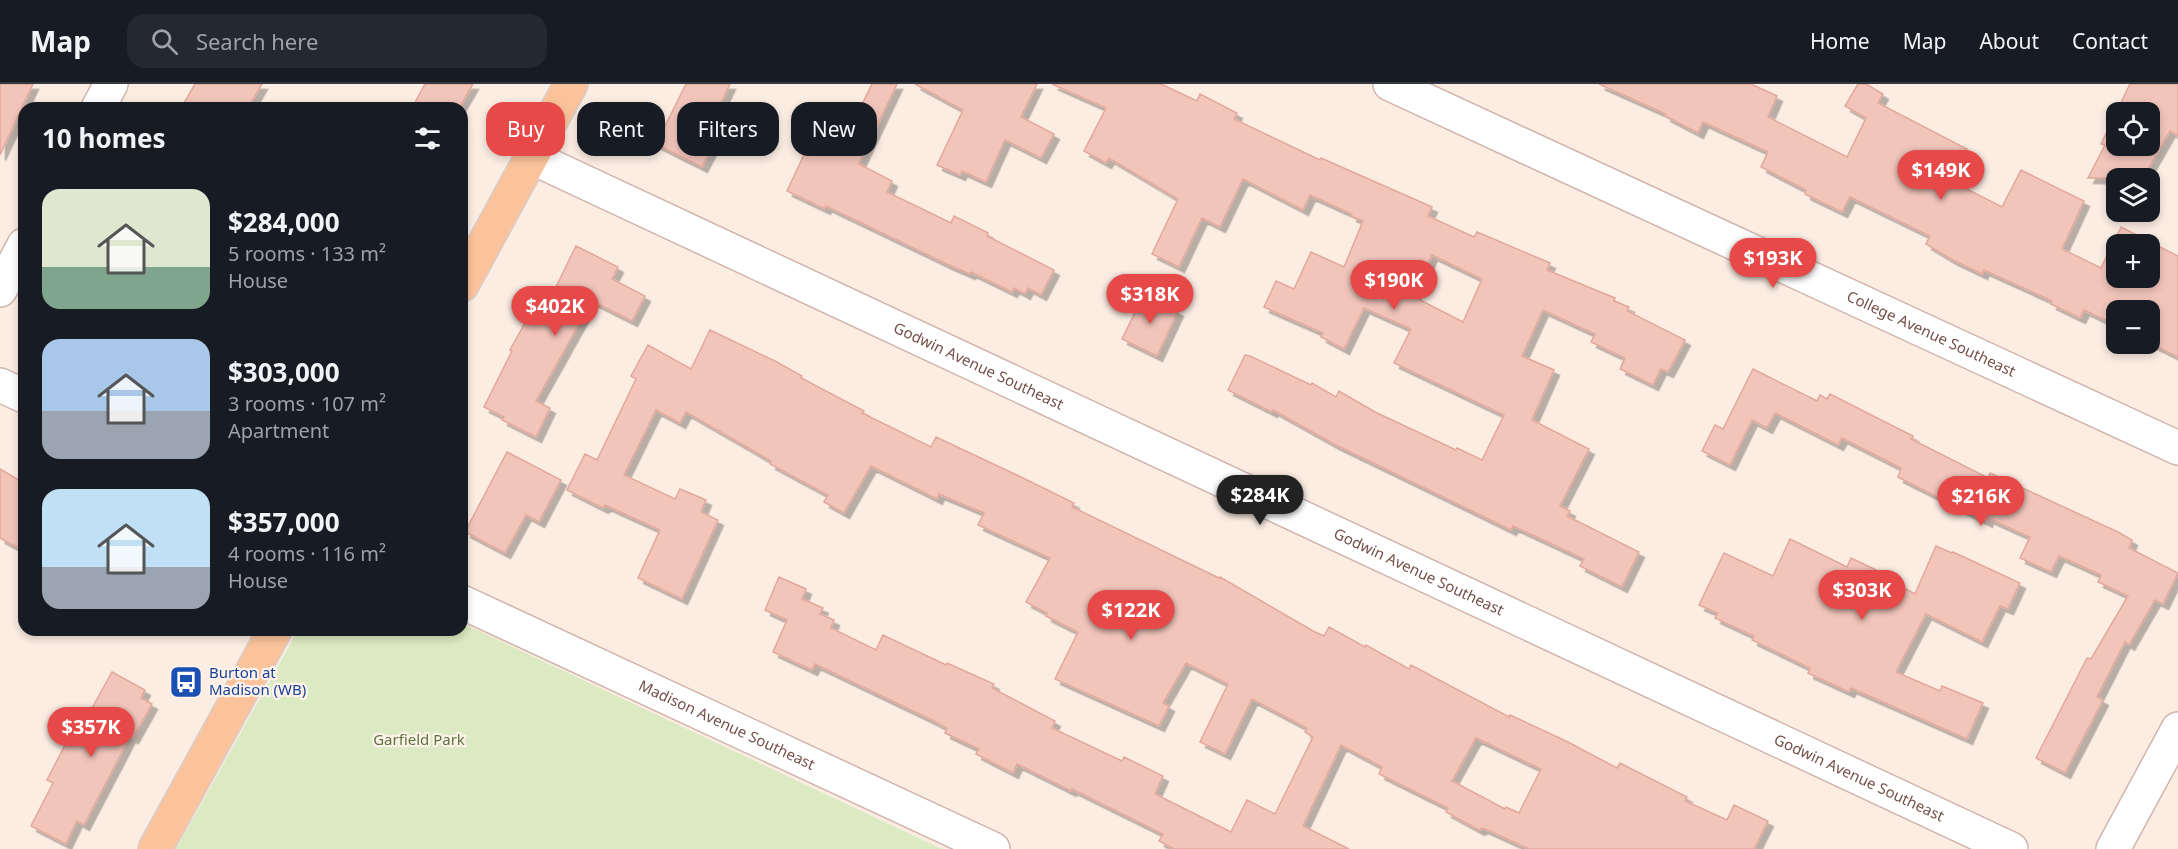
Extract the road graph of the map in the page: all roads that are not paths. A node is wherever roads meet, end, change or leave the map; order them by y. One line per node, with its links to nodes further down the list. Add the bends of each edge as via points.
1 (111, 84): 4 (street)
2 (571, 84): 5 (main road)
3 (1389, 84): 11 (street, College Avenue Southeast)
4 (101, 102)
5 (531, 157): 7 (main road); 17 (street, Godwin Avenue Southeast)
6 (18, 256): 8 (street)
7 (468, 274)
8 (0, 290)
9 (0, 385): 10 (street)
10 (18, 393)
11 (2178, 448)
12 (468, 605): 16 (street, Madison Avenue Southeast)
13 (272, 636): 15 (main road)
14 (2178, 729): 18 (street)
15 (155, 849)
16 (993, 849)
17 (2011, 849)
18 (2113, 849)

